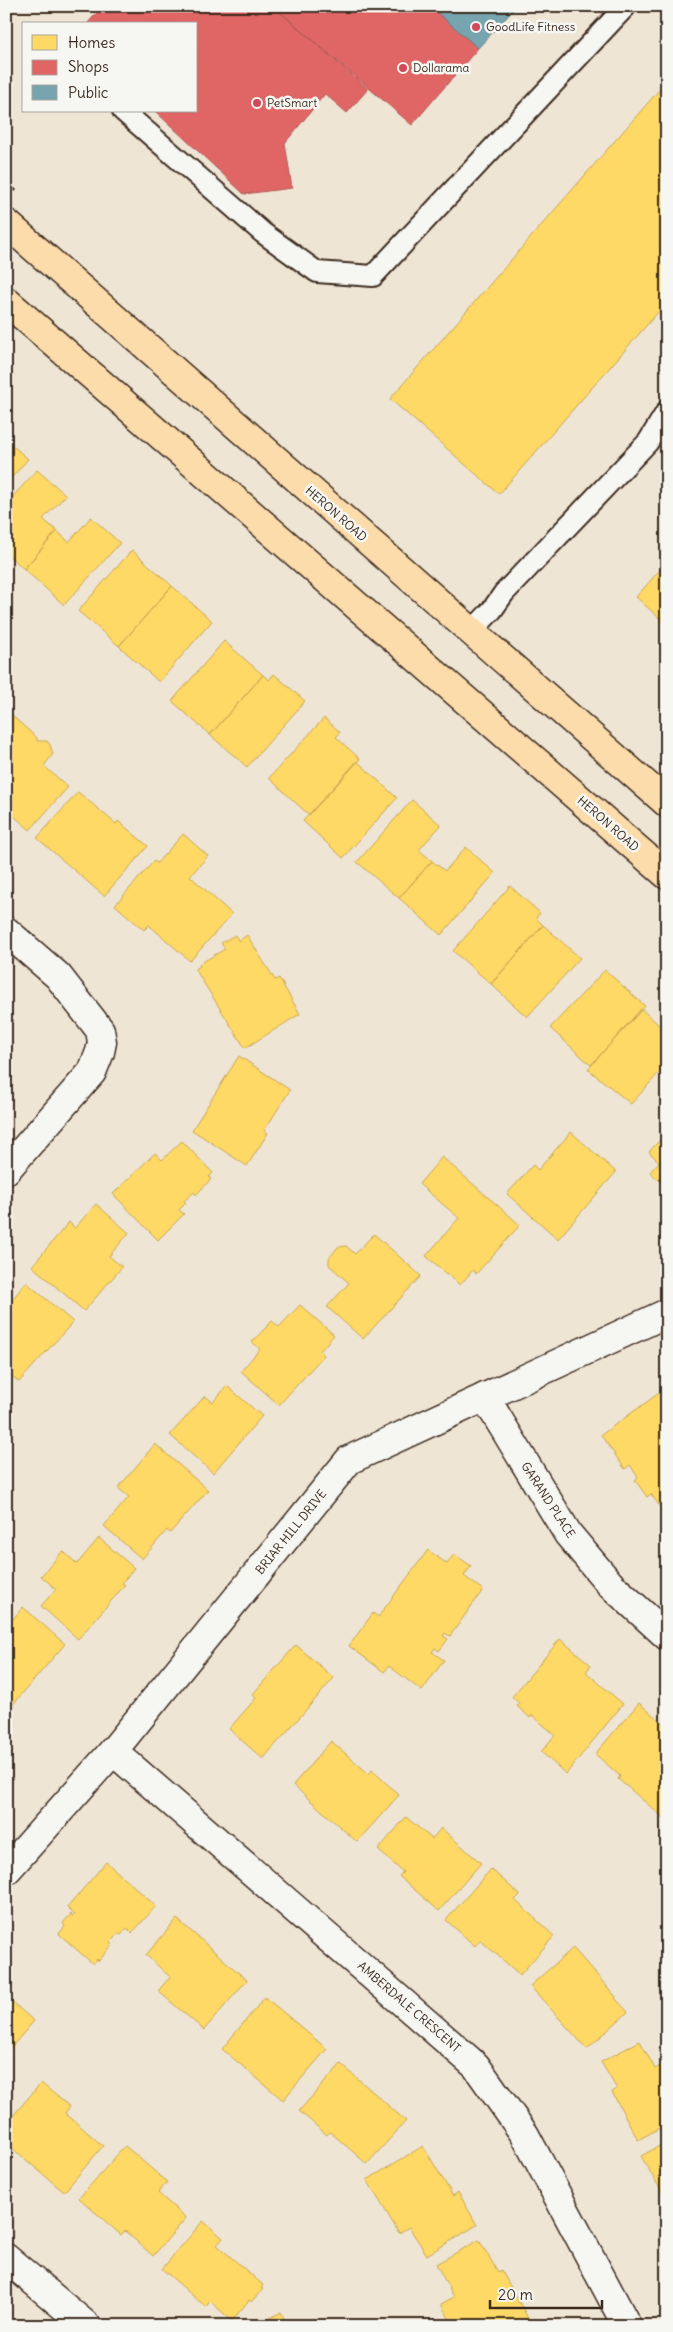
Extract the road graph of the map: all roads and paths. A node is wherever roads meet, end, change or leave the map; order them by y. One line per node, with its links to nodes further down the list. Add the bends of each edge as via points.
1 (626, 6): 2 (lane, via 373,276 317,272 263,233)
2 (124, 112)
3 (6, 223): 6 (main road, HERON ROAD)
4 (6, 301): 8 (main road, HERON ROAD)
5 (667, 411): 6 (lane, via 648,442)
6 (470, 632): 7 (main road, HERON ROAD)
7 (667, 803)
8 (667, 875)
9 (6, 932): 10 (street, via 58,976 100,1030 102,1042 92,1072)
10 (6, 1170)
11 (667, 1313): 12 (street, BRIAR HILL DRIVE)
12 (485, 1397): 13 (street, GARAND PLACE, via 568,1534 610,1584); 14 (street, BRIAR HILL DRIVE, via 349,1460)
13 (667, 1636)
14 (113, 1751): 15 (street, BRIAR HILL DRIVE); 18 (street, AMBERDALE CRESCENT, via 476,2066 525,2135)
15 (6, 1871)
16 (6, 2258): 17 (street)
17 (87, 2326)
18 (627, 2326)

